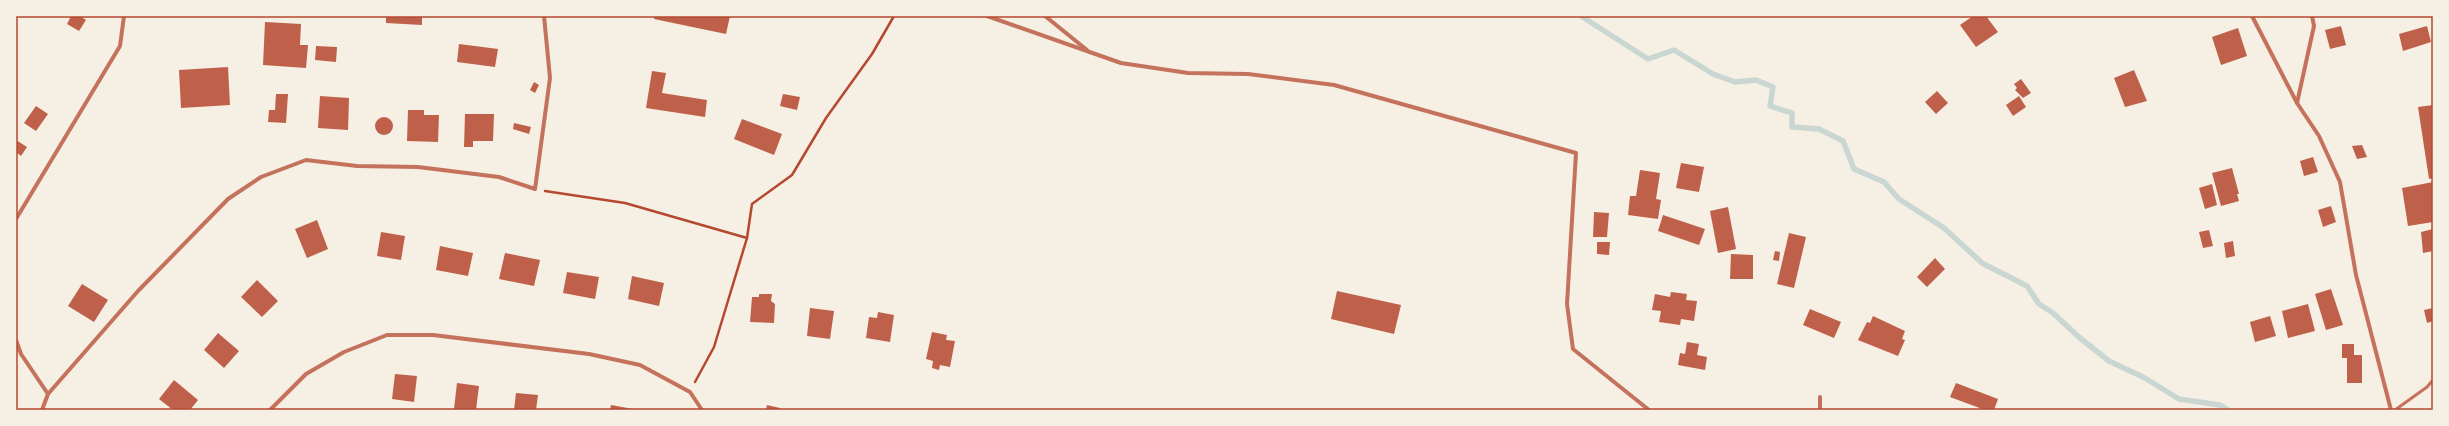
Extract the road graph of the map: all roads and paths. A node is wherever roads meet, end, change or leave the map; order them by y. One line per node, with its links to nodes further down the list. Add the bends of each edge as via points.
1 (124, 16): 11 (street, via 120,46)
2 (544, 16): 10 (street, via 550,78)
3 (894, 16): 12 (path, via 872,54 826,118 792,175 752,204)
4 (987, 16): 8 (street)
5 (1045, 16): 8 (street)
6 (2252, 16): 9 (street)
7 (2312, 16): 9 (street, via 2314,26)
8 (1090, 52): 21 (street, via 1121,63 1175,72 1248,74 1334,85 1576,152 1567,304 1573,349)
9 (2297, 103): 23 (street, via 2319,136 2340,182 2356,275)
10 (535, 189): 12 (path, via 625,203); 16 (street, via 492,176 418,167 357,166 306,160 261,177 228,199 138,291)
11 (16, 219)
12 (747, 238): 15 (path, via 714,347)
13 (16, 340): 16 (street, via 21,354)
14 (2433, 380): 24 (lane, via 2427,388)
15 (690, 392): 19 (street, via 640,365 589,354 433,335 387,335 344,352 306,374); 20 (street)
16 (48, 394): 18 (street)
17 (1820, 397): 22 (street)
18 (42, 410)
19 (270, 410)
20 (702, 410)
21 (1649, 410)
22 (1820, 410)
23 (2391, 410)
24 (2395, 410)

